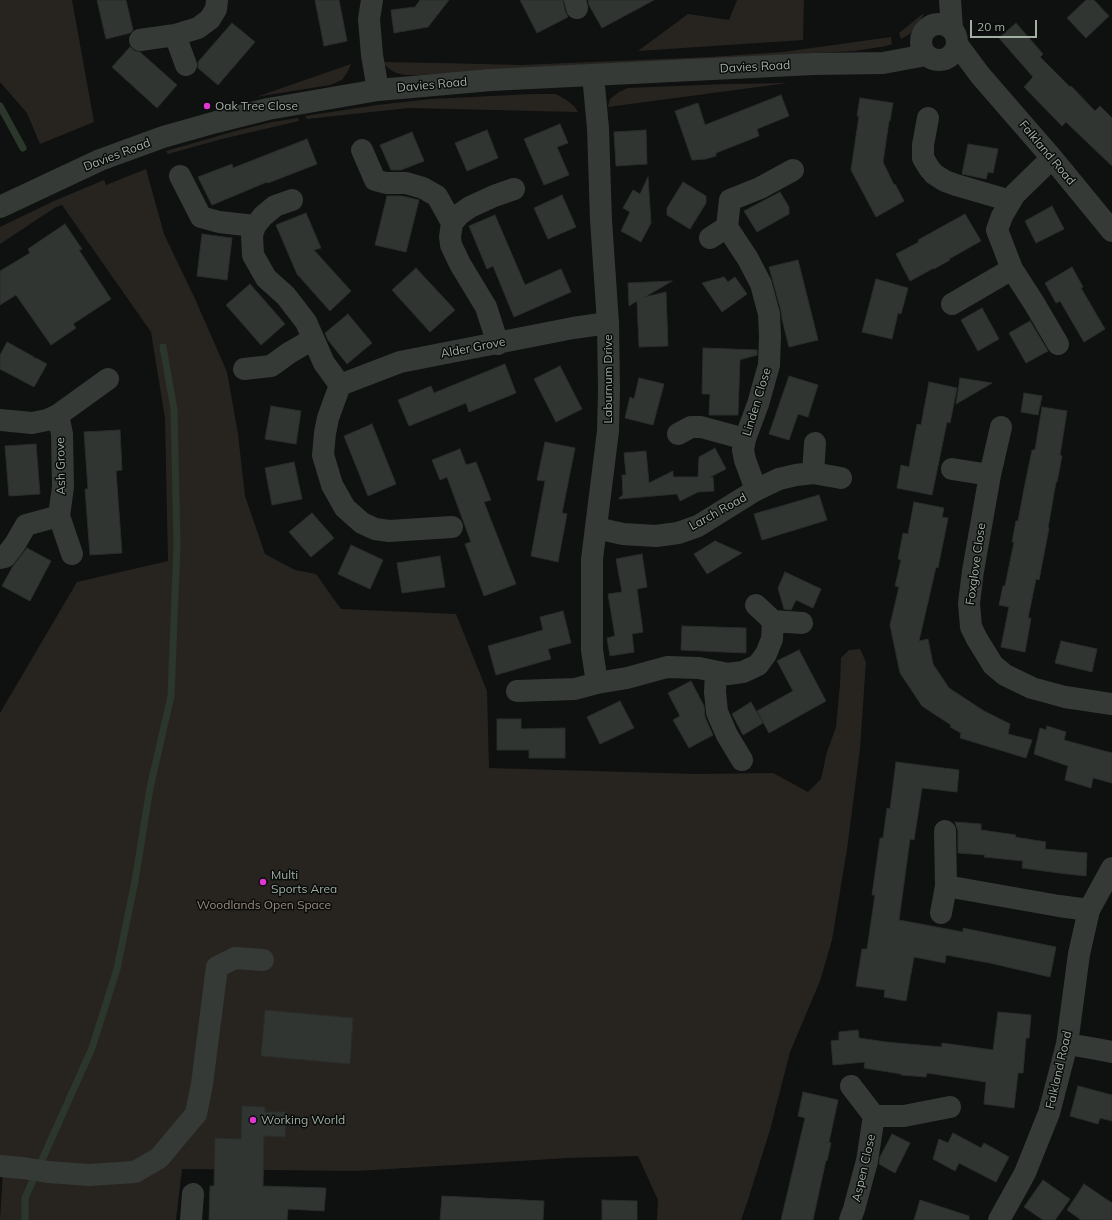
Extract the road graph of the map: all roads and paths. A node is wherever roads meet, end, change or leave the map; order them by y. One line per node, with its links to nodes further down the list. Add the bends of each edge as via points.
1 (217, 0): 5 (street, via 216,9 210,19 198,28)
2 (372, 0): 10 (street, via 369,19)
3 (942, 0): 7 (street)
4 (950, 0): 7 (street)
5 (175, 35): 6 (street); 8 (street)
6 (140, 40)
7 (939, 42): 9 (street, Davies Road, via 883,63); 13 (street, Falkland Road, via 980,75)
8 (186, 65)
9 (593, 75): 10 (street, Davies Road, via 491,80); 25 (street, Laburnum Drive)
10 (378, 90): 19 (street, Davies Road, via 268,109 163,137 100,160)
11 (928, 118): 18 (street, via 923,158 934,174 956,185)
12 (362, 150): 20 (street, via 375,180 406,183 423,188 437,196)
13 (1052, 158): 18 (street); 22 (street, Falkland Road)
14 (793, 170): 36 (street, Linden Close, via 760,188 730,200 718,232 748,259 761,284 769,314 769,364)
15 (180, 176): 21 (street, via 201,216 220,222)
16 (514, 189): 20 (street, via 470,207)
17 (292, 200): 21 (street, via 275,206)
18 (1011, 201): 23 (street, via 997,230)
19 (0, 206)
20 (452, 223): 27 (street, via 451,245 486,307)
21 (256, 226): 26 (street, via 252,235 253,255 266,278 286,296 306,322)
22 (1112, 231)
23 (1012, 269): 24 (street); 28 (street)
24 (952, 304)
25 (608, 323): 27 (street, Alder Grove); 45 (street, Laburnum Drive, via 608,431)
26 (313, 339): 29 (street, via 271,366); 31 (street, via 324,363)
27 (498, 344): 31 (street, Alder Grove, via 400,362)
28 (1058, 344)
29 (244, 369)
30 (108, 379): 32 (street)
31 (340, 385): 44 (street, via 328,418 323,455 332,485 345,508 362,523 375,529 389,531)
32 (58, 415): 33 (street, via 32,423); 43 (street, Ash Grove, via 62,434 63,487)
33 (0, 420)
34 (1001, 427): 40 (street, Foxglove Close)
35 (678, 434): 36 (street, via 691,427)
36 (745, 439): 42 (street, Linden Close, via 745,460)
37 (815, 443): 39 (street)
38 (952, 469): 40 (street)
39 (813, 473): 41 (street, Larch Road); 42 (street, Larch Road, via 780,479)
40 (990, 475): 54 (street, Foxglove Close, via 969,603 971,627 977,639 993,665 1005,675 1032,688 1066,697)
41 (841, 478)
42 (756, 490): 45 (street, Larch Road, via 698,526 678,533 656,536 623,534)
43 (60, 516): 46 (street, Ash Grove); 47 (street, via 26,525 5,557)
44 (452, 528)
45 (596, 528): 52 (street, Laburnum Drive, via 592,559 592,650)
46 (72, 554)
47 (0, 558)
48 (756, 605): 49 (street)
49 (772, 621): 50 (street); 51 (street, via 772,639 758,665 743,672)
50 (802, 623)
51 (716, 672): 52 (street, via 699,668 667,667); 55 (street, via 717,712)
52 (597, 683): 53 (street, via 575,689)
53 (517, 691)
54 (1112, 704)
55 (742, 760)
56 (944, 831): 58 (street)
57 (1112, 868): 59 (street, Falkland Road)
58 (946, 886): 59 (street); 60 (street)
59 (1089, 910): 62 (street, Falkland Road, via 1079,954)
60 (941, 913)
61 (263, 960): 67 (street, via 235,958 217,967 196,1114 159,1158 135,1172 89,1174)
62 (1067, 1044): 63 (street); 71 (street, Falkland Road, via 1049,1114 1025,1173)
63 (1112, 1052)
64 (851, 1086): 66 (street)
65 (950, 1108): 66 (street, via 904,1116)
66 (874, 1116): 70 (street, Aspen Close, via 867,1161)
67 (0, 1166)
68 (193, 1194): 69 (street)
69 (191, 1220)
70 (850, 1220)
71 (999, 1220)

